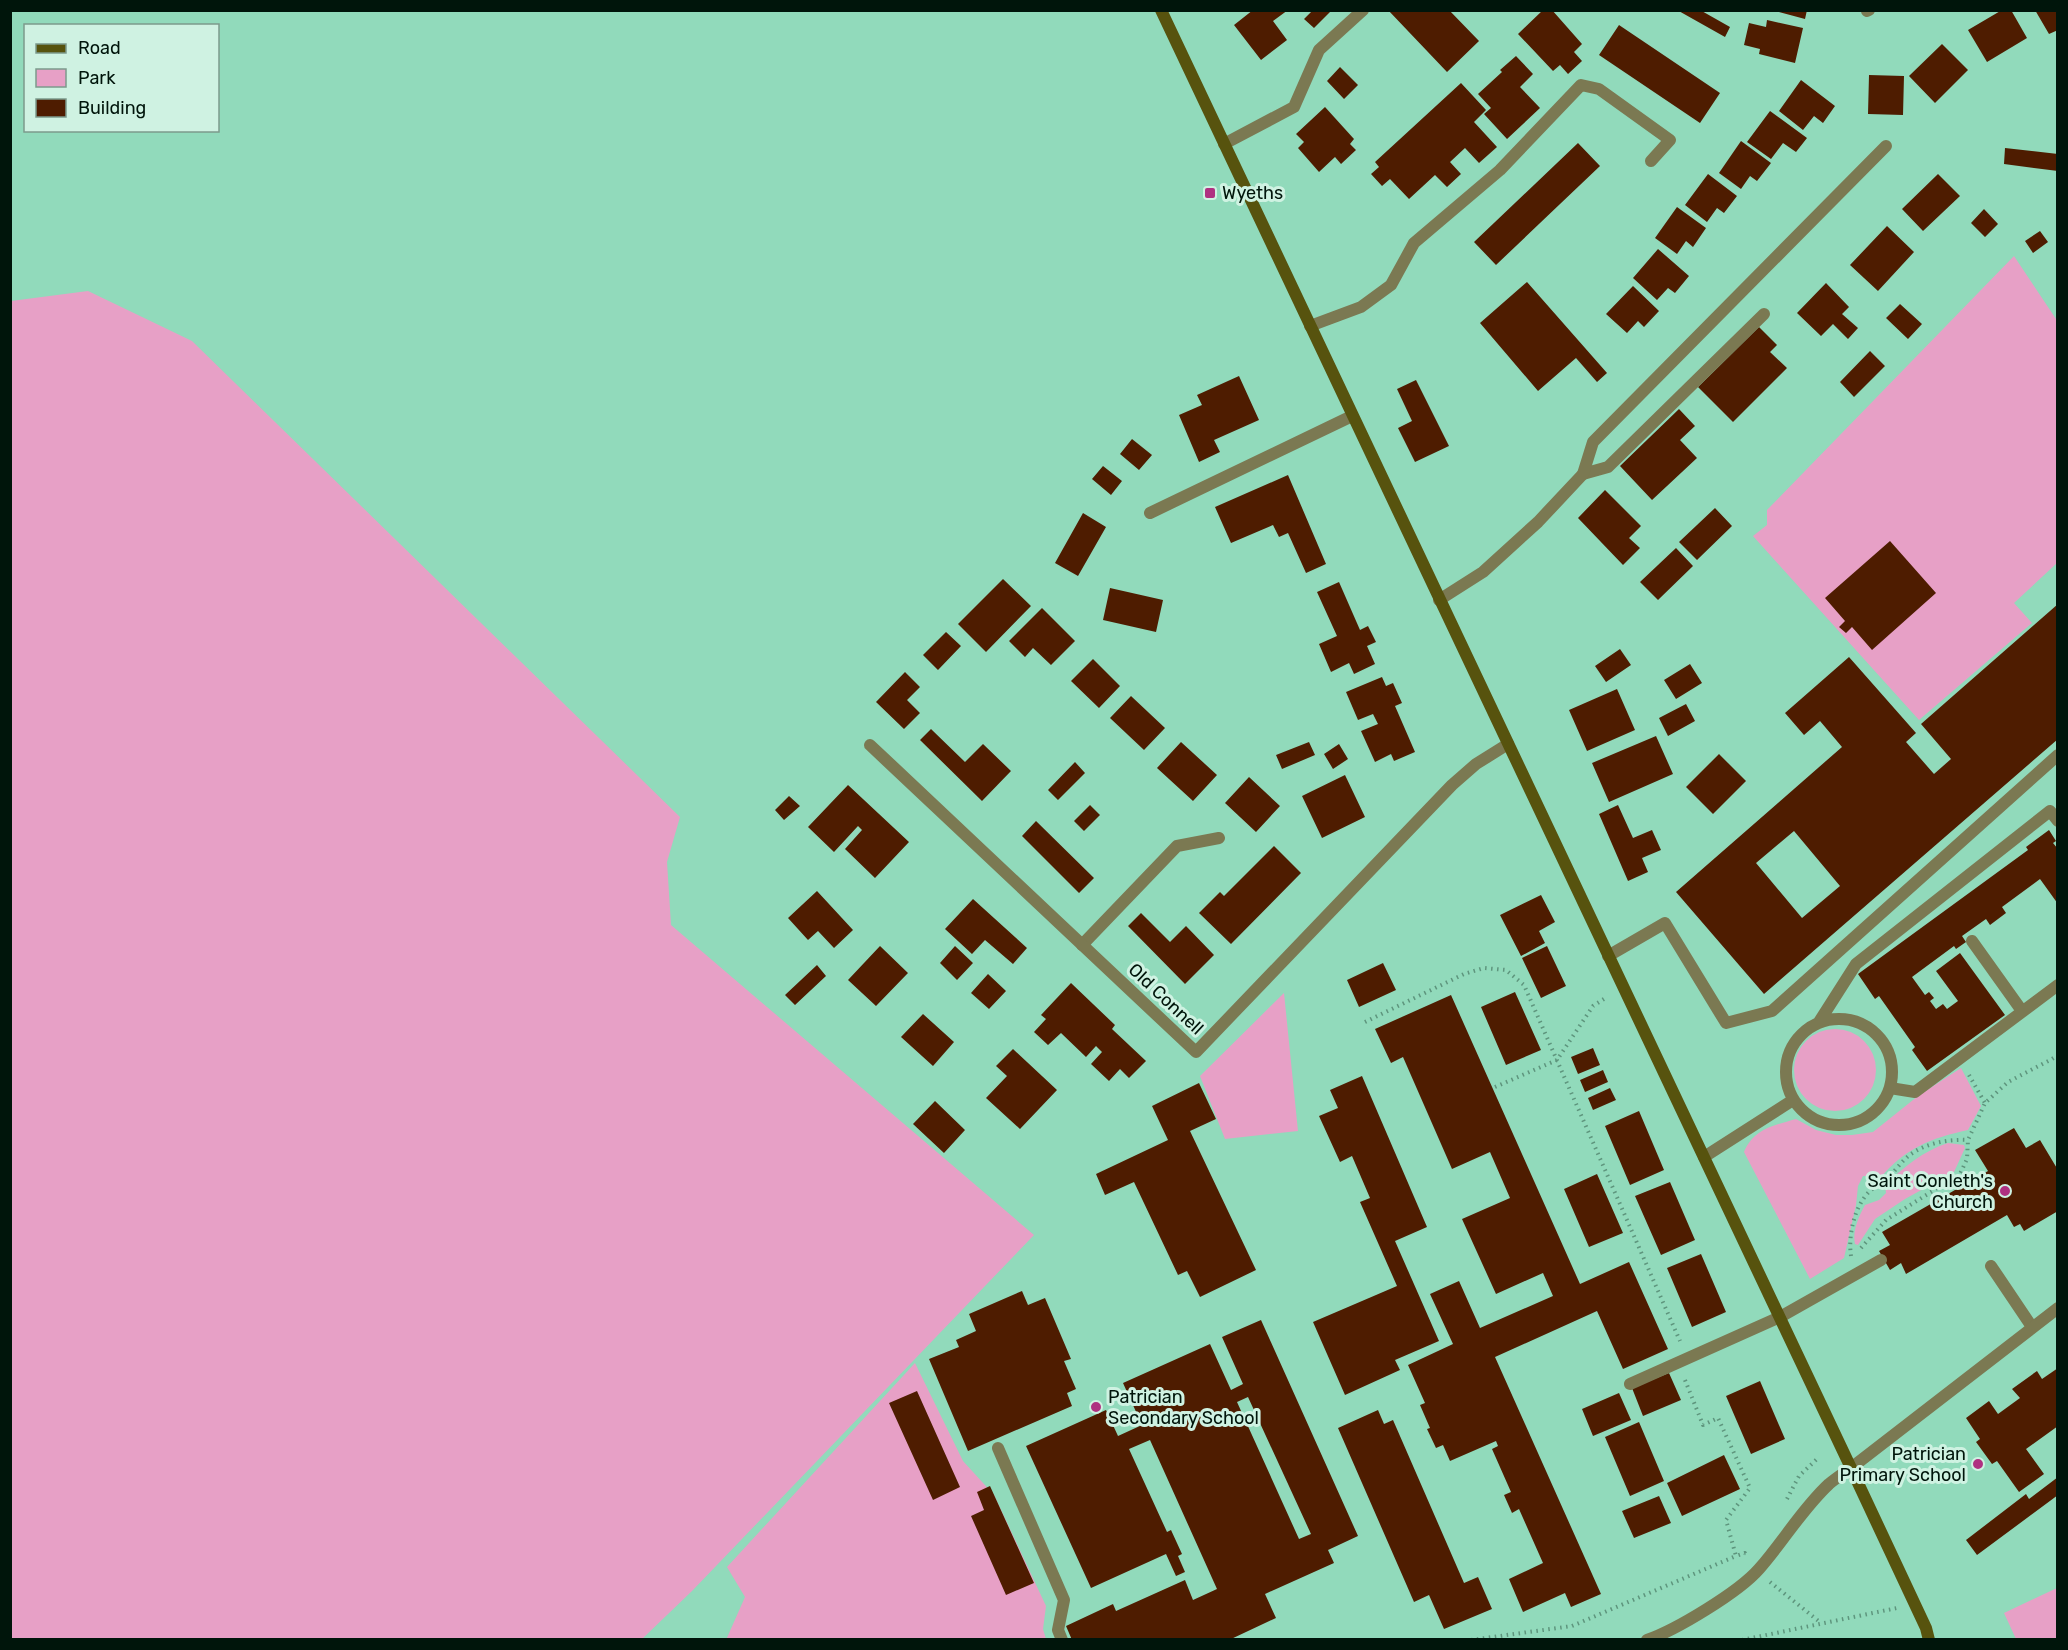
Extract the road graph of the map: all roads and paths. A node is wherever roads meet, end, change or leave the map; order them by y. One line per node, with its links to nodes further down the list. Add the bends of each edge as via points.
1 (1161, 10): 3 (main road)
2 (1363, 10): 3 (street, via 1319,50 1293,107)
3 (1224, 144): 7 (main road)
4 (1887, 146): 9 (street, via 1593,442)
5 (1652, 161): 7 (street, via 1670,140 1599,89 1581,85 1500,170 1414,243 1391,285 1361,307)
6 (1764, 314): 9 (street, via 1608,467)
7 (1310, 327): 8 (main road)
8 (1352, 416): 10 (street); 11 (main road)
9 (1583, 474): 11 (street, via 1483,572)
10 (1150, 513)
11 (1439, 600): 12 (main road)
12 (1508, 744): 18 (street, Old Connell, via 1452,785 1196,1052); 19 (main road)
13 (870, 745): 18 (street, Old Connell)
14 (2058, 755): 19 (street, via 1772,1011 1726,1023 1665,923)
15 (2058, 821): 24 (street, via 2050,811 1856,964)
16 (1219, 837): 18 (street, via 1177,846)
17 (1972, 941): 22 (street)
18 (1082, 945)
19 (1608, 956): 21 (main road)
20 (2058, 985): 22 (street)
21 (1623, 987): 27 (path, via 1593,1006); 33 (main road)
22 (2022, 1011): 26 (street)
23 (1365, 1022): 27 (path, via 1464,974 1484,968 1506,970 1524,985)
24 (1819, 1022): 29 (street, via 1835,1018 1854,1020 1881,1038 1892,1064); 30 (street, via 1796,1040 1786,1060 1785,1080)
25 (2058, 1054): 31 (path, via 2007,1082)
26 (1959, 1058): 29 (street, via 1915,1092); 31 (path)
27 (1557, 1060): 28 (path); 39 (path)
28 (1495, 1087)
29 (1890, 1088): 30 (street, via 1872,1114 1848,1125 1819,1122)
30 (1792, 1100): 33 (street)
31 (1985, 1103): 32 (path)
32 (1968, 1140): 32 (path, via 1935,1143 1910,1155 1870,1191 1860,1205 1852,1230 1852,1261 1886,1220 1960,1174 1967,1159)
33 (1704, 1157): 37 (main road)
34 (1881, 1260): 37 (street)
35 (1991, 1266): 38 (street)
36 (2058, 1308): 38 (street)
37 (1780, 1317): 39 (street); 42 (main road)
38 (2032, 1327): 42 (street)
39 (1683, 1360): 40 (street); 43 (path, via 1703,1425 1718,1418 1750,1488 1726,1520)
40 (1630, 1384)
41 (998, 1448): 48 (street, via 1064,1600 1058,1630)
42 (1851, 1468): 44 (street, via 1829,1484); 45 (main road)
43 (1736, 1556): 44 (path, via 1745,1553); 49 (path, via 1572,1626)
44 (1758, 1570): 46 (path); 50 (street, via 1703,1611)
45 (1915, 1604): 46 (path); 47 (main road)
46 (1821, 1623): 51 (path)
47 (1927, 1634)
48 (1062, 1640)
49 (1471, 1640)
50 (1647, 1640)
51 (1742, 1640)

